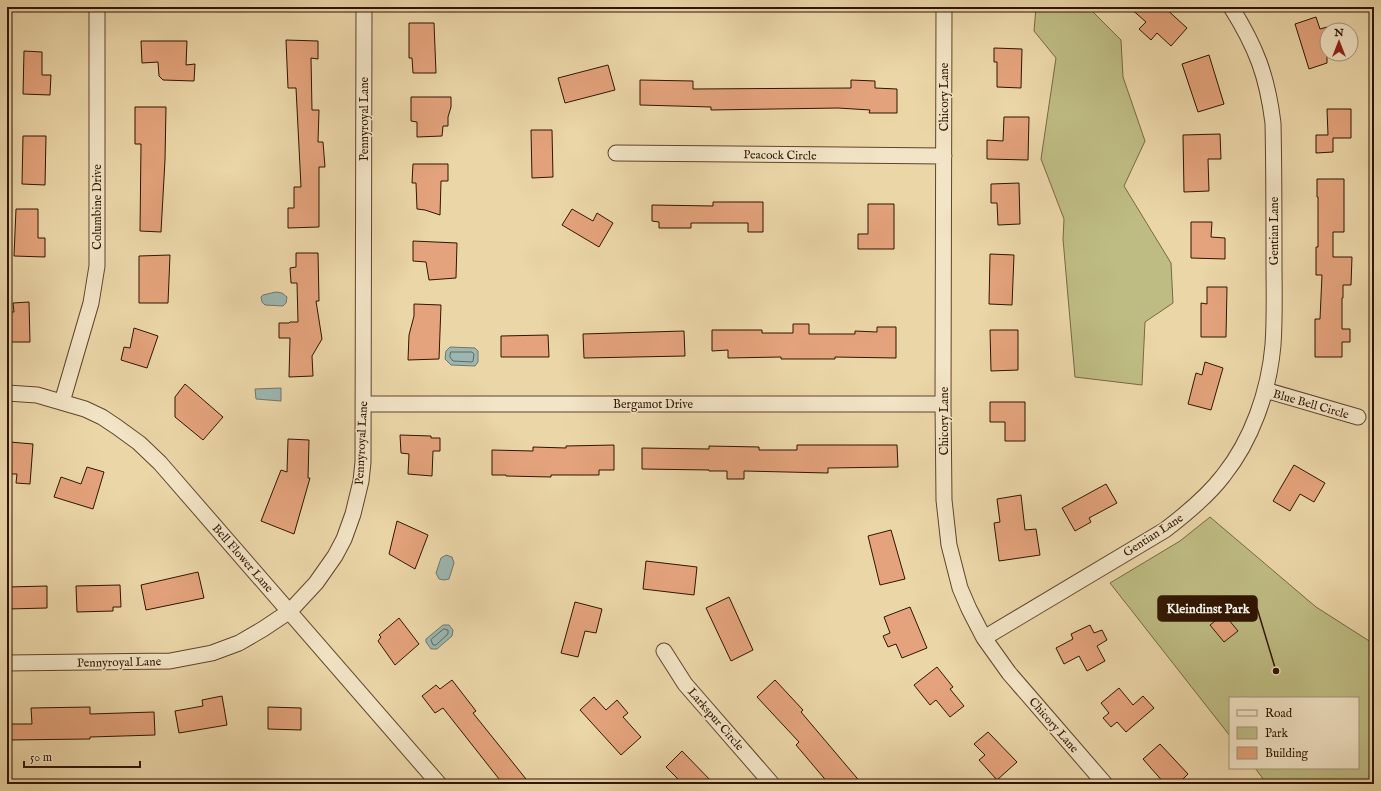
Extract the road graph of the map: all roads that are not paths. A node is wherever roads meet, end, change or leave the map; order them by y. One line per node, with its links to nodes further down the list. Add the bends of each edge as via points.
1 (97, 7): 9 (street, Columbine Drive, via 97,266 92,303)
2 (364, 7): 10 (street, Pennyroyal Lane)
3 (944, 7): 6 (street, Chicory Lane)
4 (1231, 7): 7 (street, Gentian Lane, via 1257,54 1270,98 1273,123 1273,346)
5 (616, 153): 6 (street, Peacock Circle)
6 (944, 156): 11 (street, Chicory Lane)
7 (1265, 390): 12 (street, Blue Bell Circle); 14 (street, Gentian Lane, via 1249,433 1236,457 1223,477 1184,515 1165,530)
8 (7, 393): 9 (street, Bell Flower Lane, via 36,395)
9 (62, 402): 13 (street, Bell Flower Lane, via 102,417 139,443 160,463)
10 (364, 404): 11 (street, Bergamot Drive); 13 (street, Pennyroyal Lane, via 363,462 352,520 335,556 316,583)
11 (943, 404): 14 (street, Chicory Lane, via 944,500 949,545 960,588)
12 (1358, 417)
13 (290, 612): 16 (street, Pennyroyal Lane, via 238,643 199,656 148,662); 17 (street, Bell Flower Lane)
14 (984, 638): 19 (street, Chicory Lane, via 1009,673)
15 (664, 651): 18 (street, Larkspur Circle, via 685,684)
16 (7, 663)
17 (439, 784)
18 (772, 784)
19 (1105, 784)

